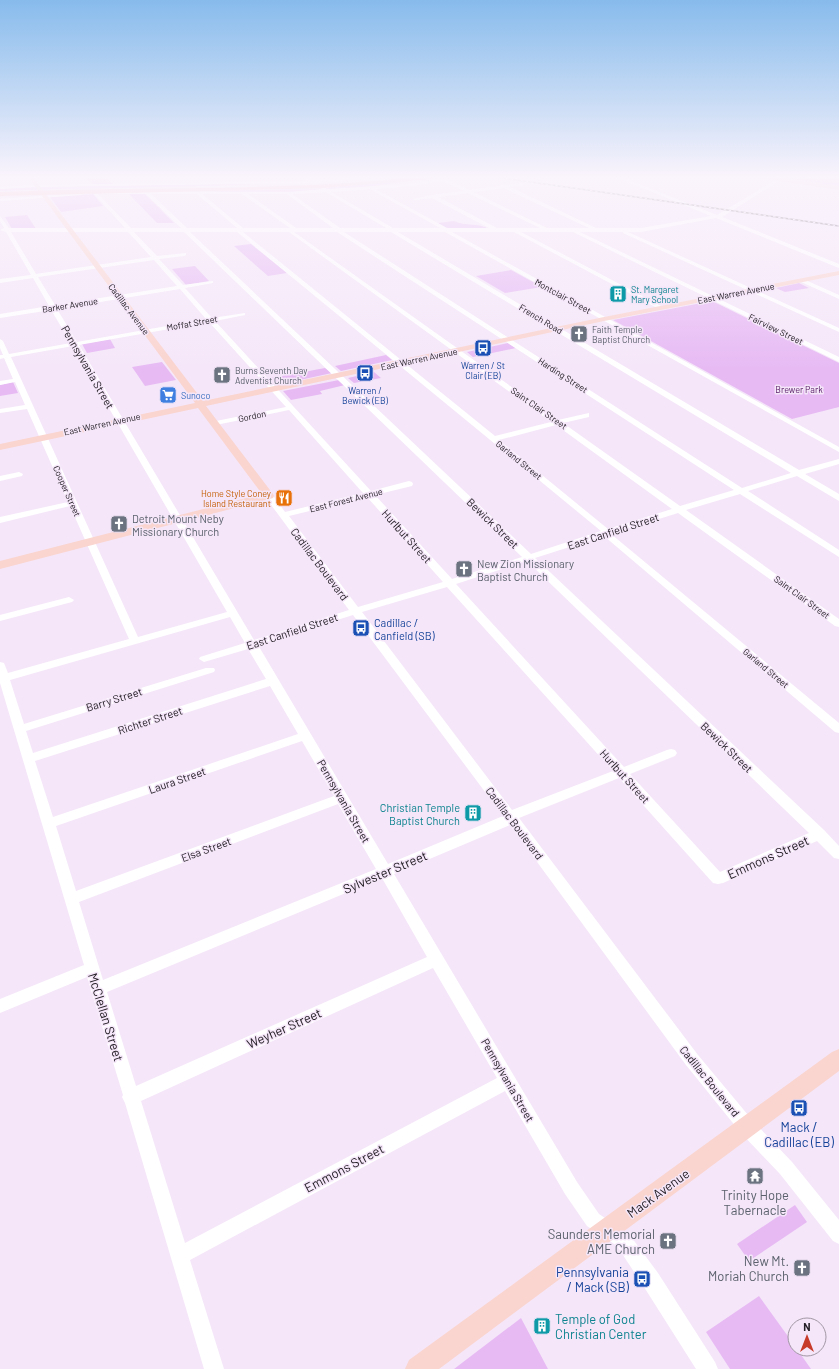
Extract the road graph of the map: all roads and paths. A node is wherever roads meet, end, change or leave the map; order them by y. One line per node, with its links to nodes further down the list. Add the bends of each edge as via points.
1 (14, 241): 19 (street, Pennsylvania Street)
2 (77, 241): 17 (main road, Cadillac Avenue)
3 (139, 241): 15 (street, Hurlbut Street)
4 (198, 241): 44 (street, Bewick Street)
5 (250, 241): 43 (street, Garland Street)
6 (304, 241): 40 (street, Saint Clair Street)
7 (355, 241): 37 (street, Harding Street)
8 (412, 241): 34 (street, French Road)
9 (464, 241): 32 (street, Montclair Street)
10 (535, 241): 29 (street)
11 (594, 241): 27 (street, Fairview Street)
12 (645, 241): 24 (street)
13 (777, 241): 16 (street)
14 (184, 254): 15 (street)
15 (155, 258): 17 (street); 23 (street, Hurlbut Street)
16 (839, 266)
17 (97, 267): 19 (street); 26 (main road, Cadillac Avenue)
18 (839, 273): 20 (main road, East Warren Avenue)
19 (35, 276): 21 (street); 28 (street, Pennsylvania Street)
20 (801, 280): 24 (main road, East Warren Avenue); 25 (street)
21 (0, 281)
22 (211, 282): 23 (street, Barker Avenue)
23 (181, 286): 26 (street, Barker Avenue); 33 (street, Hurlbut Street)
24 (751, 290): 27 (main road, East Warren Avenue); 35 (street)
25 (839, 296)
26 (119, 297): 28 (street, Barker Avenue); 36 (main road, Cadillac Avenue)
27 (712, 298): 29 (main road, East Warren Avenue); 42 (street, Fairview Street)
28 (53, 307): 31 (street, Barker Avenue); 39 (street, Pennsylvania Street)
29 (661, 308): 32 (main road, East Warren Avenue)
30 (243, 314): 33 (street, Moffat Street)
31 (0, 316)
32 (604, 319): 34 (main road, East Warren Avenue); 59 (street, Montclair Street)
33 (211, 320): 36 (street, Moffat Street); 47 (street, Hurlbut Street)
34 (557, 329): 37 (main road, East Warren Avenue); 62 (street, French Road)
35 (839, 330)
36 (145, 331): 39 (street, Moffat Street); 48 (main road, Cadillac Avenue)
37 (508, 339): 40 (main road, East Warren Avenue); 65 (street, Harding Street)
38 (0, 341): 41 (street, Cooper Street)
39 (74, 344): 41 (street, Moffat Street); 53 (street, Pennsylvania Street)
40 (457, 350): 43 (main road, East Warren Avenue); 54 (street, Saint Clair Street)
41 (3, 356): 45 (street, Cooper Street)
42 (839, 360)
43 (400, 363): 44 (main road, East Warren Avenue); 57 (street, Garland Street)
44 (340, 376): 47 (main road, East Warren Avenue); 77 (street, Bewick Street)
45 (17, 380): 46 (street); 49 (street, Cooper Street)
46 (0, 383)
47 (274, 389): 48 (main road, East Warren Avenue); 50 (street, Hurlbut Street)
48 (199, 404): 53 (main road, East Warren Avenue); 55 (main road, Cadillac Boulevard)
49 (29, 406): 51 (street); 56 (street, Cooper Street)
50 (290, 408): 55 (street, Gordon); 66 (street, Hurlbut Street)
51 (0, 411)
52 (586, 414): 54 (street)
53 (119, 420): 56 (main road, East Warren Avenue); 73 (street, Pennsylvania Street)
54 (558, 422): 57 (street); 70 (street, Saint Clair Street)
55 (214, 424): 67 (main road, Cadillac Boulevard)
56 (43, 437): 58 (main road, East Warren Avenue); 69 (street, Cooper Street)
57 (493, 439): 74 (street, Garland Street, via 604,529)
58 (0, 447)
59 (839, 450)
60 (839, 461): 62 (street, East Canfield Street)
61 (19, 474): 63 (street)
62 (798, 474): 65 (street, East Canfield Street); 68 (street, French Road)
63 (0, 479)
64 (409, 484): 66 (street, East Forest Avenue)
65 (742, 491): 70 (street, East Canfield Street); 76 (street, Harding Street)
66 (368, 494): 71 (street, East Forest Avenue); 79 (street, Hurlbut Street)
67 (269, 496): 71 (street, Cadillac Boulevard); 73 (main road)
68 (839, 498)
69 (73, 503): 72 (street); 75 (street, Cooper Street)
70 (679, 509): 74 (street, East Canfield Street); 84 (street, Saint Clair Street)
71 (283, 515): 81 (street, Cadillac Boulevard)
72 (0, 520)
73 (178, 520): 75 (main road); 82 (street, Pennsylvania Street)
74 (605, 533): 77 (street, East Canfield Street); 92 (street, Garland Street)
75 (90, 542): 78 (main road); 85 (street, Cooper Street)
76 (839, 554)
77 (529, 558): 79 (street, East Canfield Street); 100 (street, Bewick Street)
78 (0, 565)
79 (449, 583): 81 (street, East Canfield Street); 96 (street, Hurlbut Street)
80 (69, 600): 83 (street)
81 (355, 611): 86 (street, East Canfield Street); 98 (street, Cadillac Boulevard)
82 (233, 613): 85 (street); 86 (street, Pennsylvania Street)
83 (0, 618)
84 (839, 624)
85 (135, 641): 89 (street)
86 (251, 644): 87 (street, East Canfield Street); 90 (street, Pennsylvania Street)
87 (204, 659)
88 (210, 670): 91 (street, Barry Street)
89 (1, 674): 91 (street, McClellan Street)
90 (273, 681): 93 (street, Pennsylvania Street); 95 (street, Richter Street)
91 (19, 729): 95 (street, McClellan Street)
92 (839, 729)
93 (306, 736): 97 (street, Pennsylvania Street); 99 (street, Laura Street)
94 (671, 752): 96 (street, Sylvester Street)
95 (28, 758): 99 (street, McClellan Street)
96 (621, 772): 98 (street, Sylvester Street); 103 (street, Hurlbut Street)
97 (342, 798): 102 (street, Pennsylvania Street); 104 (street, Elsa Street)
98 (511, 817): 102 (street, Sylvester Street, via 505,822); 112 (street, Cadillac Boulevard, via 692,1060)
99 (48, 824): 104 (street, McClellan Street)
100 (819, 834): 101 (street, Bewick Street); 103 (street, Emmons Street)
101 (839, 854)
102 (386, 872): 105 (street, Pennsylvania Street); 107 (street, Sylvester Street)
103 (718, 879)
104 (70, 899): 106 (street, McClellan Street)
105 (437, 959): 110 (street, Pennsylvania Street); 111 (street, Weyher Street)
106 (91, 969): 107 (street, McClellan Street); 108 (street)
107 (98, 989): 111 (street, McClellan Street)
108 (0, 1006)
109 (839, 1059): 112 (main road, Mack Avenue)
110 (508, 1081): 113 (street, Pennsylvania Street, via 571,1188 593,1220); 115 (street, Emmons Street)
111 (130, 1097): 115 (street, McClellan Street)
112 (747, 1127): 113 (main road, Mack Avenue); 114 (street, Cadillac Boulevard, via 786,1168)
113 (607, 1229): 117 (main road, Mack Avenue); 118 (street, Pennsylvania Street, via 623,1240)
114 (839, 1235)
115 (179, 1256): 116 (street, McClellan Street)
116 (214, 1369)
117 (418, 1369)
118 (708, 1369)

